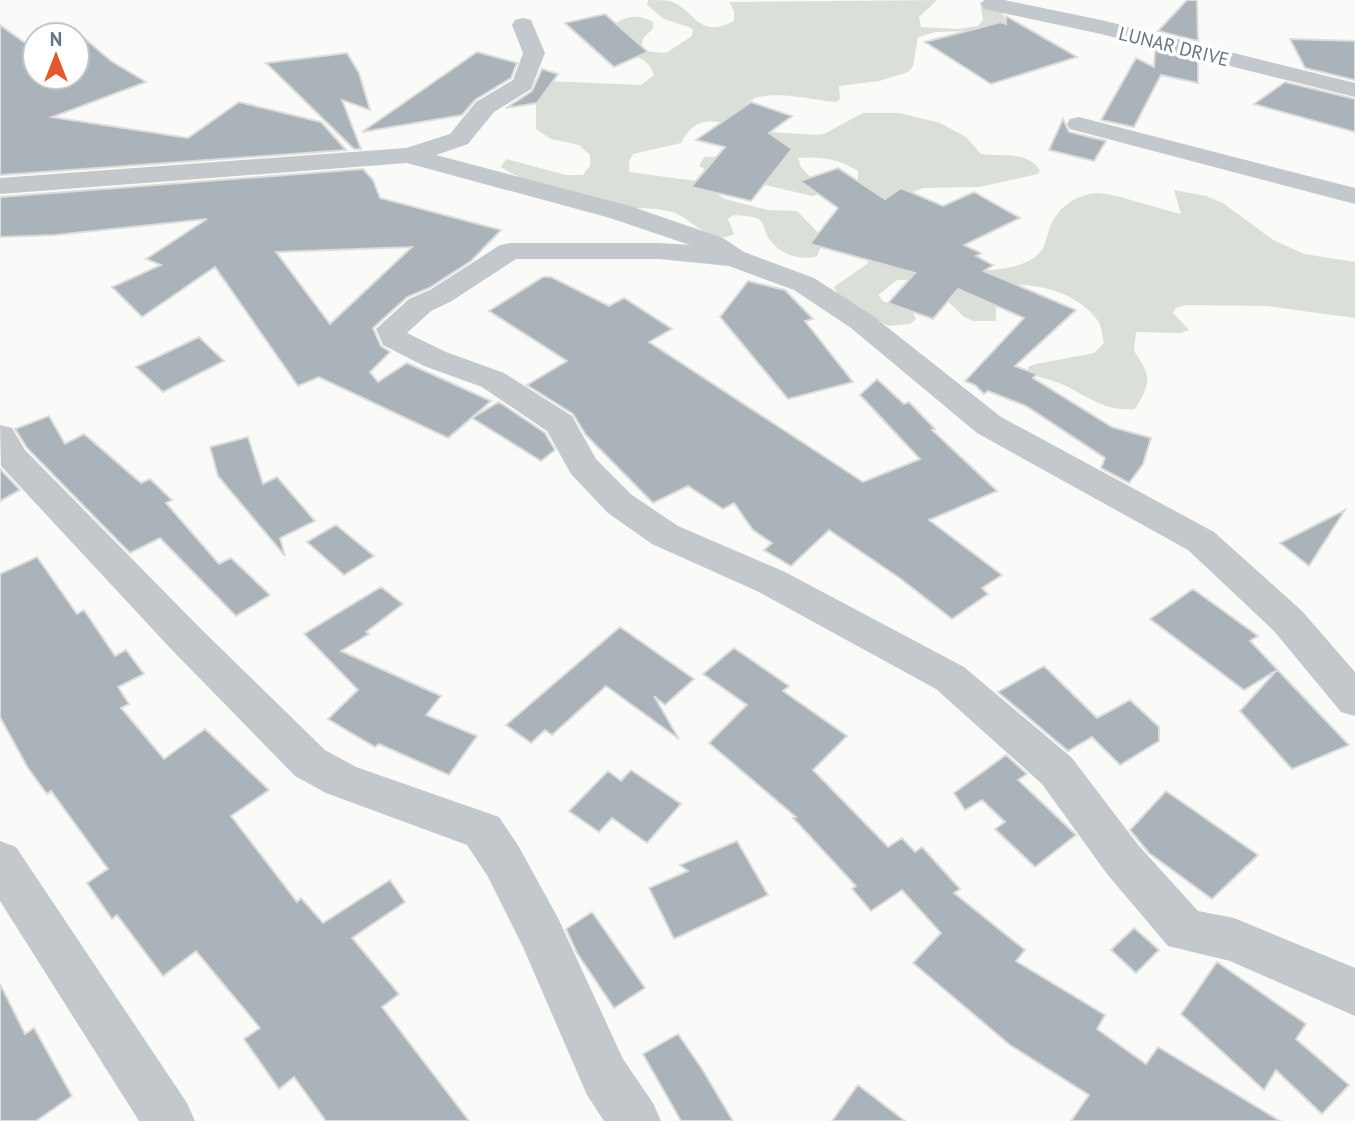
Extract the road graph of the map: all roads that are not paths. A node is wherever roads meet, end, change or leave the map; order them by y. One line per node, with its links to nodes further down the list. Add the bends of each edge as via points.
1 (992, 4): 3 (street, LUNAR DRIVE)
2 (523, 25): 5 (street, via 534,53 523,84 485,107 459,139)
3 (1355, 90)
4 (1079, 124): 7 (street)
5 (408, 155): 6 (street); 8 (street, via 620,212 713,244)
6 (0, 186)
7 (1355, 196)
8 (734, 258): 10 (street, via 804,284 862,322 989,425 1201,541 1288,621); 12 (street, via 659,251 510,251 420,305 391,329 394,338 493,380 560,424 583,466 620,504 665,535 772,582 950,678 1057,771 1123,860 1185,930 1234,940)
9 (0, 436): 14 (street, via 13,458 310,764 341,780 483,831 541,934 605,1077)
10 (1355, 700)
11 (0, 860): 13 (street)
12 (1355, 992)
13 (169, 1121)
14 (635, 1121)

